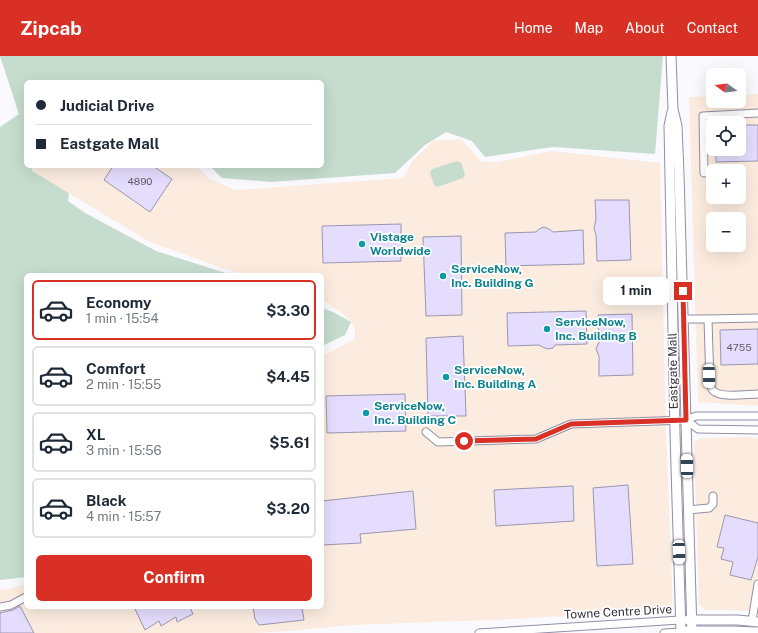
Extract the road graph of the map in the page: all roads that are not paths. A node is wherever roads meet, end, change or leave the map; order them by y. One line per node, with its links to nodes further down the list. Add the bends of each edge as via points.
1 (671, 56): 2 (main road, Eastgate Mall)
2 (673, 109): 6 (main road, Eastgate Mall, via 677,133); 11 (main road, Eastgate Mall, via 669,126)
3 (758, 113): 4 (street, via 703,116)
4 (704, 173)
5 (758, 318): 7 (street)
6 (684, 319): 7 (street); 10 (main road, Eastgate Mall)
7 (708, 319): 8 (street, via 712,389 721,395)
8 (758, 394)
9 (758, 416): 10 (street, via 696,416)
10 (686, 420): 11 (street); 12 (street, via 698,429); 15 (main road, Eastgate Mall)
11 (675, 421): 13 (street, via 571,424 536,439 438,442); 19 (main road, Eastgate Mall)
12 (758, 430)
13 (426, 432)
14 (713, 496): 15 (street, via 713,504 709,508)
15 (688, 510): 20 (main road, Eastgate Mall)
16 (758, 584): 21 (street)
17 (24, 598): 18 (street)
18 (0, 607)
19 (680, 620): 20 (main road, Towne Centre Drive); 22 (main road, Eastgate Mall); 25 (street, Towne Centre Drive)
20 (692, 620): 21 (main road, Towne Centre Drive); 23 (main road, Eastgate Mall)
21 (755, 622)
22 (681, 632): 23 (main road, Towne Centre Drive); 26 (street, Towne Centre Drive)
23 (692, 632): 24 (main road, Towne Centre Drive)
24 (758, 632)
25 (479, 633)
26 (664, 633)

